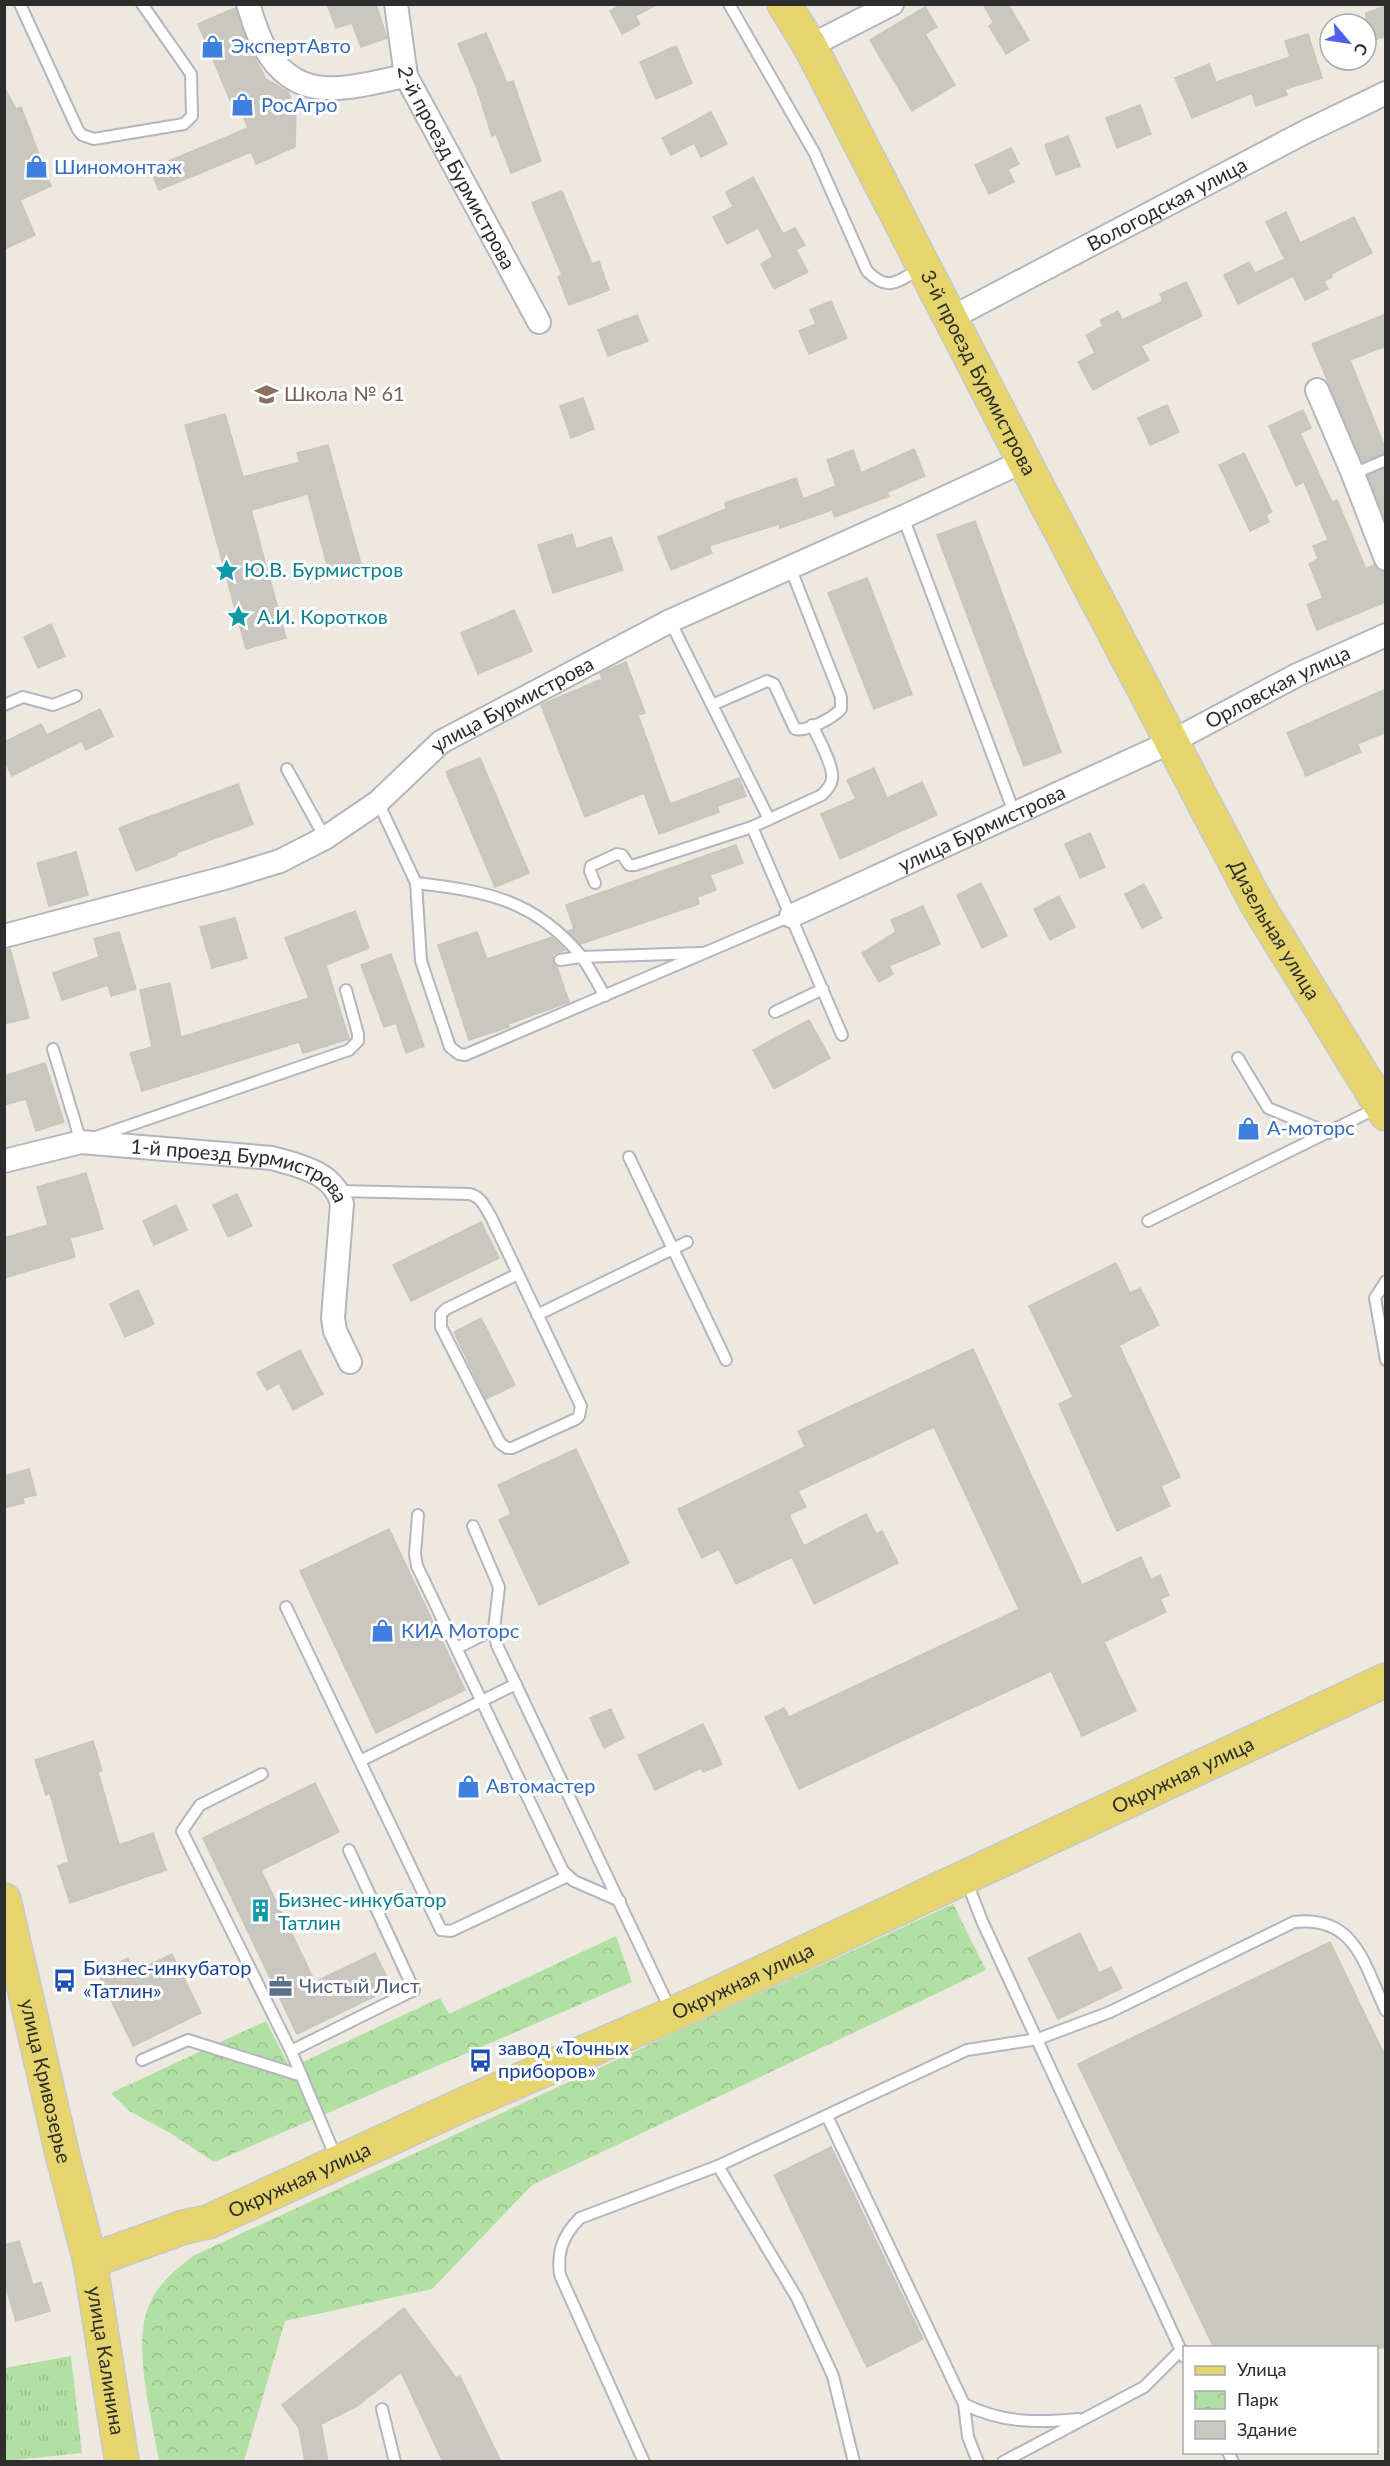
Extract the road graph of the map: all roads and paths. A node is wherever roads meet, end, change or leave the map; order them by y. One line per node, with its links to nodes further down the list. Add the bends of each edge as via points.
1 (20, 4): 2 (lane, via 78,130 94,139 184,124 192,116 190,74)
2 (142, 4)
3 (248, 4): 9 (street, via 270,57 303,84 323,90 337,89)
4 (396, 4): 9 (street, 2-й проезд Бурмистрова)
5 (729, 4): 11 (lane, via 814,153 867,271 890,285)
6 (784, 4): 8 (main road, 3-й проезд Бурмистрова)
7 (892, 4): 8 (street)
8 (810, 46): 11 (main road, 3-й проезд Бурмистрова)
9 (406, 76): 13 (street, 2-й проезд Бурмистрова)
10 (1386, 93): 12 (street, Вологодская улица)
11 (924, 266): 12 (main road, 3-й проезд Бурмистрова)
12 (951, 318): 16 (main road, 3-й проезд Бурмистрова)
13 (539, 322)
14 (1317, 390): 17 (street)
15 (1386, 460): 17 (lane)
16 (1024, 461): 18 (street, улица Бурмистрова); 27 (main road, 3-й проезд Бурмистрова)
17 (1353, 474): 19 (street)
18 (903, 517): 20 (street, улица Бурмистрова); 30 (lane)
19 (1386, 559)
20 (790, 567): 21 (street, улица Бурмистрова); 26 (lane, via 842,703 837,713)
21 (670, 621): 25 (lane); 29 (street, улица Бурмистрова, via 441,742)
22 (1386, 635): 27 (street, Орловская улица, via 1298,675)
23 (76, 696): 24 (lane, via 53,705 23,697)
24 (4, 705)
25 (712, 705): 26 (lane, via 770,681 792,728 800,730); 31 (lane)
26 (812, 725): 31 (lane, via 830,768 828,788 822,795)
27 (1173, 741): 30 (street, улица Бурмистрова); 48 (main road, Дизельная улица, via 1257,904)
28 (287, 769): 33 (lane)
29 (378, 801): 33 (street, улица Бурмистрова); 34 (lane)
30 (1015, 815): 36 (street, улица Бурмистрова)
31 (769, 819): 32 (lane)
32 (752, 826): 35 (lane, via 635,865 616,854 591,866); 36 (lane)
33 (325, 838): 37 (street, улица Бурмистрова, via 279,861 228,877)
34 (416, 883): 39 (lane, via 484,892 523,908 545,922); 43 (lane, via 421,961 454,1052 465,1055)
35 (595, 883)
36 (791, 916): 38 (lane); 41 (lane)
37 (4, 936)
38 (707, 953): 39 (lane); 43 (lane)
39 (581, 957): 40 (lane); 43 (lane)
40 (560, 960)
41 (823, 989): 44 (lane); 45 (lane)
42 (346, 990): 50 (lane, via 358,1034 358,1041 349,1050)
43 (605, 996)
44 (775, 1012)
45 (842, 1035)
46 (53, 1049): 50 (lane)
47 (1238, 1058): 49 (lane, via 1268,1108)
48 (1383, 1110): 49 (lane)
49 (1329, 1133): 54 (lane)
50 (81, 1142): 52 (street, 1-й проезд Бурмистрова); 53 (street, 1-й проезд Бурмистрова, via 272,1158 320,1175)
51 (629, 1157): 56 (lane)
52 (4, 1161)
53 (339, 1191): 57 (lane, via 475,1195); 62 (street, 1-й проезд Бурмистрова, via 342,1204 333,1318)
54 (1148, 1221)
55 (687, 1242): 56 (lane)
56 (674, 1248): 59 (lane); 60 (lane)
57 (518, 1274): 59 (lane); 59 (lane, via 446,1309 440,1320 500,1443 507,1448 576,1419 581,1411)
58 (1386, 1281): 61 (lane, via 1375,1299)
59 (537, 1315)
60 (726, 1360)
61 (1386, 1360)
62 (350, 1362)
63 (418, 1515): 67 (lane, via 416,1560)
64 (473, 1526): 66 (lane, via 499,1587)
65 (286, 1606): 71 (lane)
66 (494, 1629): 67 (lane); 69 (lane, via 497,1645)
67 (457, 1648): 70 (lane)
68 (1386, 1680): 75 (main road, Окружная улица)
69 (516, 1684): 70 (lane); 77 (lane)
70 (482, 1701): 71 (lane); 74 (lane)
71 (360, 1761): 74 (lane, via 441,1930 451,1931)
72 (262, 1774): 81 (lane, via 200,1805 182,1831)
73 (349, 1850): 81 (lane, via 414,1990)
74 (568, 1876): 77 (lane)
75 (966, 1878): 79 (main road, Окружная улица); 80 (lane)
76 (4, 1900): 87 (main road, улица Кривозерье)
77 (620, 1901): 79 (lane)
78 (1386, 2011): 80 (lane, via 1352,1940 1330,1925 1304,1921 1294,1922 1110,2012)
79 (673, 2014): 85 (main road, Окружная улица)
80 (1038, 2039): 84 (lane, via 967,2050); 88 (lane)
81 (291, 2051): 83 (lane)
82 (142, 2060): 83 (lane, via 188,2040)
83 (302, 2076): 85 (lane)
84 (827, 2116): 86 (lane); 89 (lane)
85 (338, 2164): 87 (main road, Окружная улица, via 207,2222)
86 (718, 2166): 94 (lane, via 580,2218 569,2229 558,2259 560,2275); 95 (lane, via 796,2298 833,2376)
87 (90, 2261): 92 (main road, улица Калинина)
88 (1183, 2354): 91 (lane, via 1144,2387)
89 (964, 2404): 91 (lane, via 1018,2422); 96 (lane, via 968,2437)
90 (382, 2409): 93 (lane)
91 (1082, 2419): 97 (lane)
92 (122, 2462)
93 (395, 2462)
94 (644, 2462)
95 (854, 2462)
96 (978, 2462)
97 (1003, 2462)

